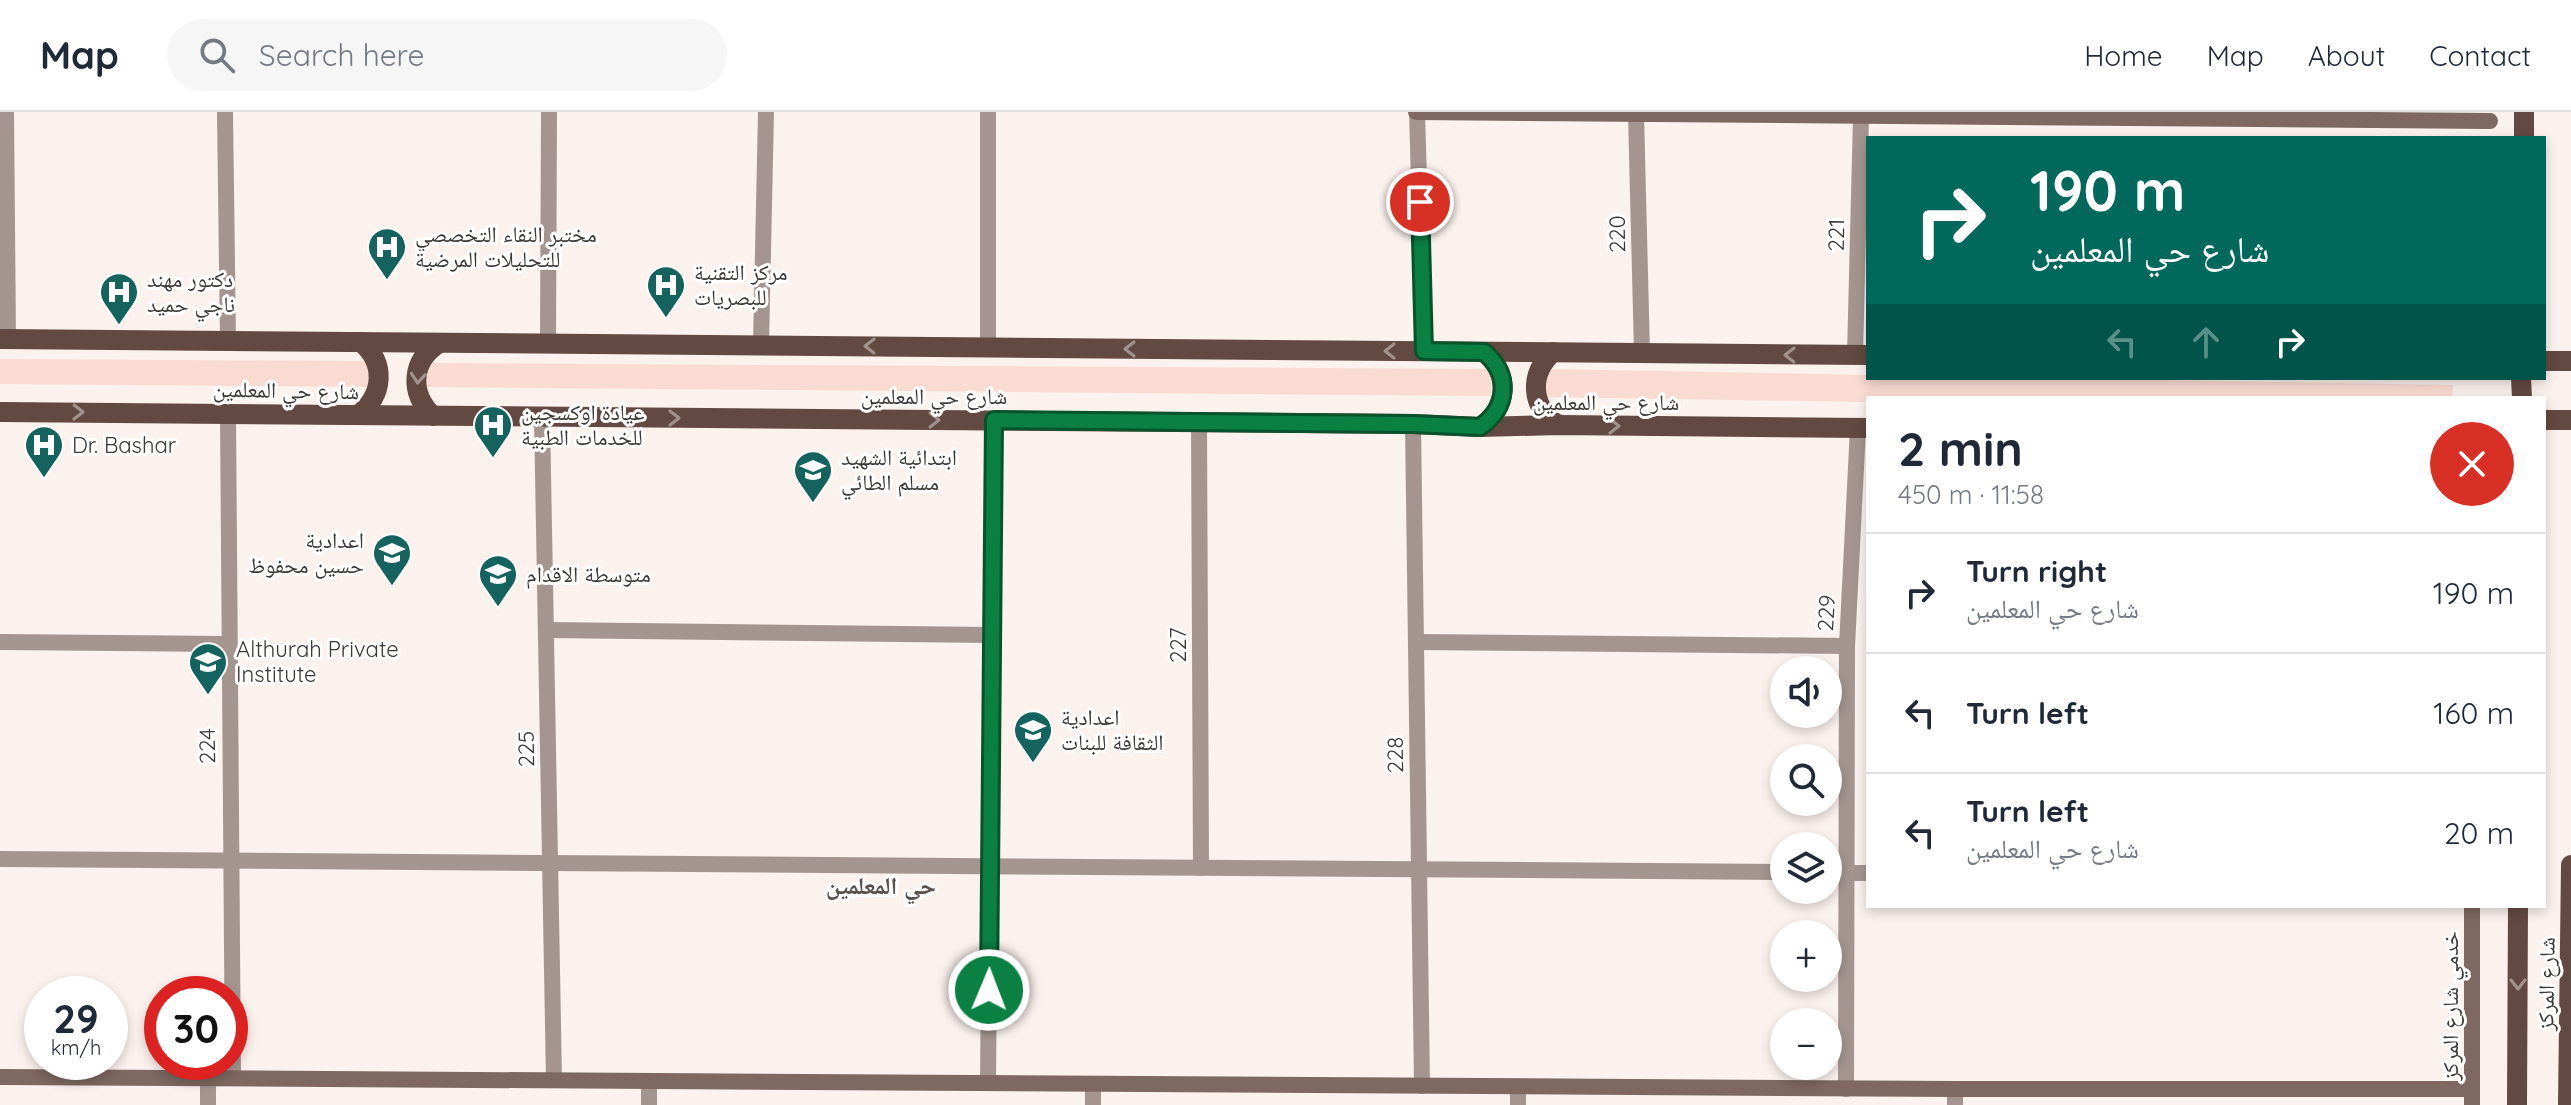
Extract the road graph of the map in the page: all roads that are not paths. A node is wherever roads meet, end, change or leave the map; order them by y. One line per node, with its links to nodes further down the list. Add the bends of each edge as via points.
1 (6, 112): 16 (street)
2 (225, 112): 17 (street)
3 (549, 112): 20 (street)
4 (766, 112): 21 (street)
5 (988, 112): 22 (street)
6 (1417, 112): 9 (street); 23 (street)
7 (2430, 112): 13 (street)
8 (2524, 112): 15 (main road)
9 (1636, 114): 12 (street); 26 (street, 220)
10 (1980, 114): 11 (street); 12 (street)
11 (2033, 115): 13 (street)
12 (1861, 116): 27 (street, 221)
13 (2413, 121): 14 (street)
14 (2489, 124)
15 (2524, 136)
16 (4, 339): 17 (main road)
17 (228, 341): 18 (main road)
18 (361, 342): 19 (main road); 32 (main road, via 377,362 379,379 375,396)
19 (439, 343): 20 (main road); 33 (main road, one-way to 33, via 424,355 416,373 420,401)
20 (548, 343): 21 (main road)
21 (761, 345): 22 (main road, one-way to 21)
22 (988, 347): 23 (main road, one-way to 22)
23 (1424, 351): 24 (main road)
24 (1484, 352): 25 (main road); 41 (main road, via 1501,373 1503,391 1494,416)
25 (1553, 352): 26 (main road); 40 (main road, via 1537,376 1536,395 1543,412)
26 (1642, 353): 27 (main road, one-way to 26)
27 (1862, 355)
28 (2546, 361): 29 (main road)
29 (2571, 361)
30 (0, 412): 31 (main road, شارع حي المعلمين, one-way to 31)
31 (228, 414): 32 (main road, شارع حي المعلمين); 47 (street, 224)
32 (358, 415): 33 (main road, شارع حي المعلمين)
33 (433, 416): 34 (main road, شارع حي المعلمين)
34 (542, 417): 35 (main road, شارع حي المعلمين, one-way to 35); 43 (street, 225)
35 (994, 420): 38 (main road, شارع حي المعلمين); 44 (street)
36 (2546, 420): 37 (main road)
37 (2571, 420)
38 (1199, 422): 39 (main road, شارع حي المعلمين); 54 (street, 227)
39 (1413, 424): 41 (main road, شارع حي المعلمين); 46 (street, 228)
40 (1558, 425): 41 (main road, شارع حي المعلمين); 42 (main road, شارع حي المعلمين, one-way to 42)
41 (1480, 427)
42 (1863, 428): 48 (street, 229)
43 (546, 630): 44 (street); 51 (street, 225)
44 (992, 635): 53 (street)
45 (0, 642): 47 (street)
46 (1416, 642): 48 (street); 55 (street, 228)
47 (228, 644): 50 (street, 224)
48 (1847, 646): 58 (street, 229)
49 (0, 859): 50 (street)
50 (230, 861): 51 (street); 62 (street, 224)
51 (550, 863): 53 (street); 67 (street, 225)
52 (2571, 865): 81 (main road, شارع المركز)
53 (990, 867): 54 (street); 69 (street)
54 (1201, 868): 55 (street)
55 (1419, 870): 56 (street); 71 (street, 228)
56 (1770, 872)
57 (1842, 873): 58 (street)
58 (1846, 873): 59 (street); 73 (street, 229)
59 (1866, 873)
60 (2472, 908): 75 (street, خدمي شارع المركز)
61 (2518, 908): 80 (main road, شارع المركز, one-way to 80)
62 (232, 976)
63 (0, 1077): 64 (street)
64 (144, 1078)
65 (248, 1078): 67 (street)
66 (208, 1080): 76 (street)
67 (554, 1080): 68 (street)
68 (649, 1081): 69 (street); 77 (street)
69 (988, 1083): 70 (street)
70 (1093, 1084): 71 (street); 78 (street)
71 (1422, 1086): 72 (street)
72 (1518, 1087): 73 (street); 79 (street)
73 (1846, 1089): 74 (street)
74 (1955, 1097): 75 (street)
75 (2472, 1097)
76 (208, 1105)
77 (649, 1105)
78 (1093, 1105)
79 (1518, 1105)
80 (2517, 1105)
81 (2568, 1105)

